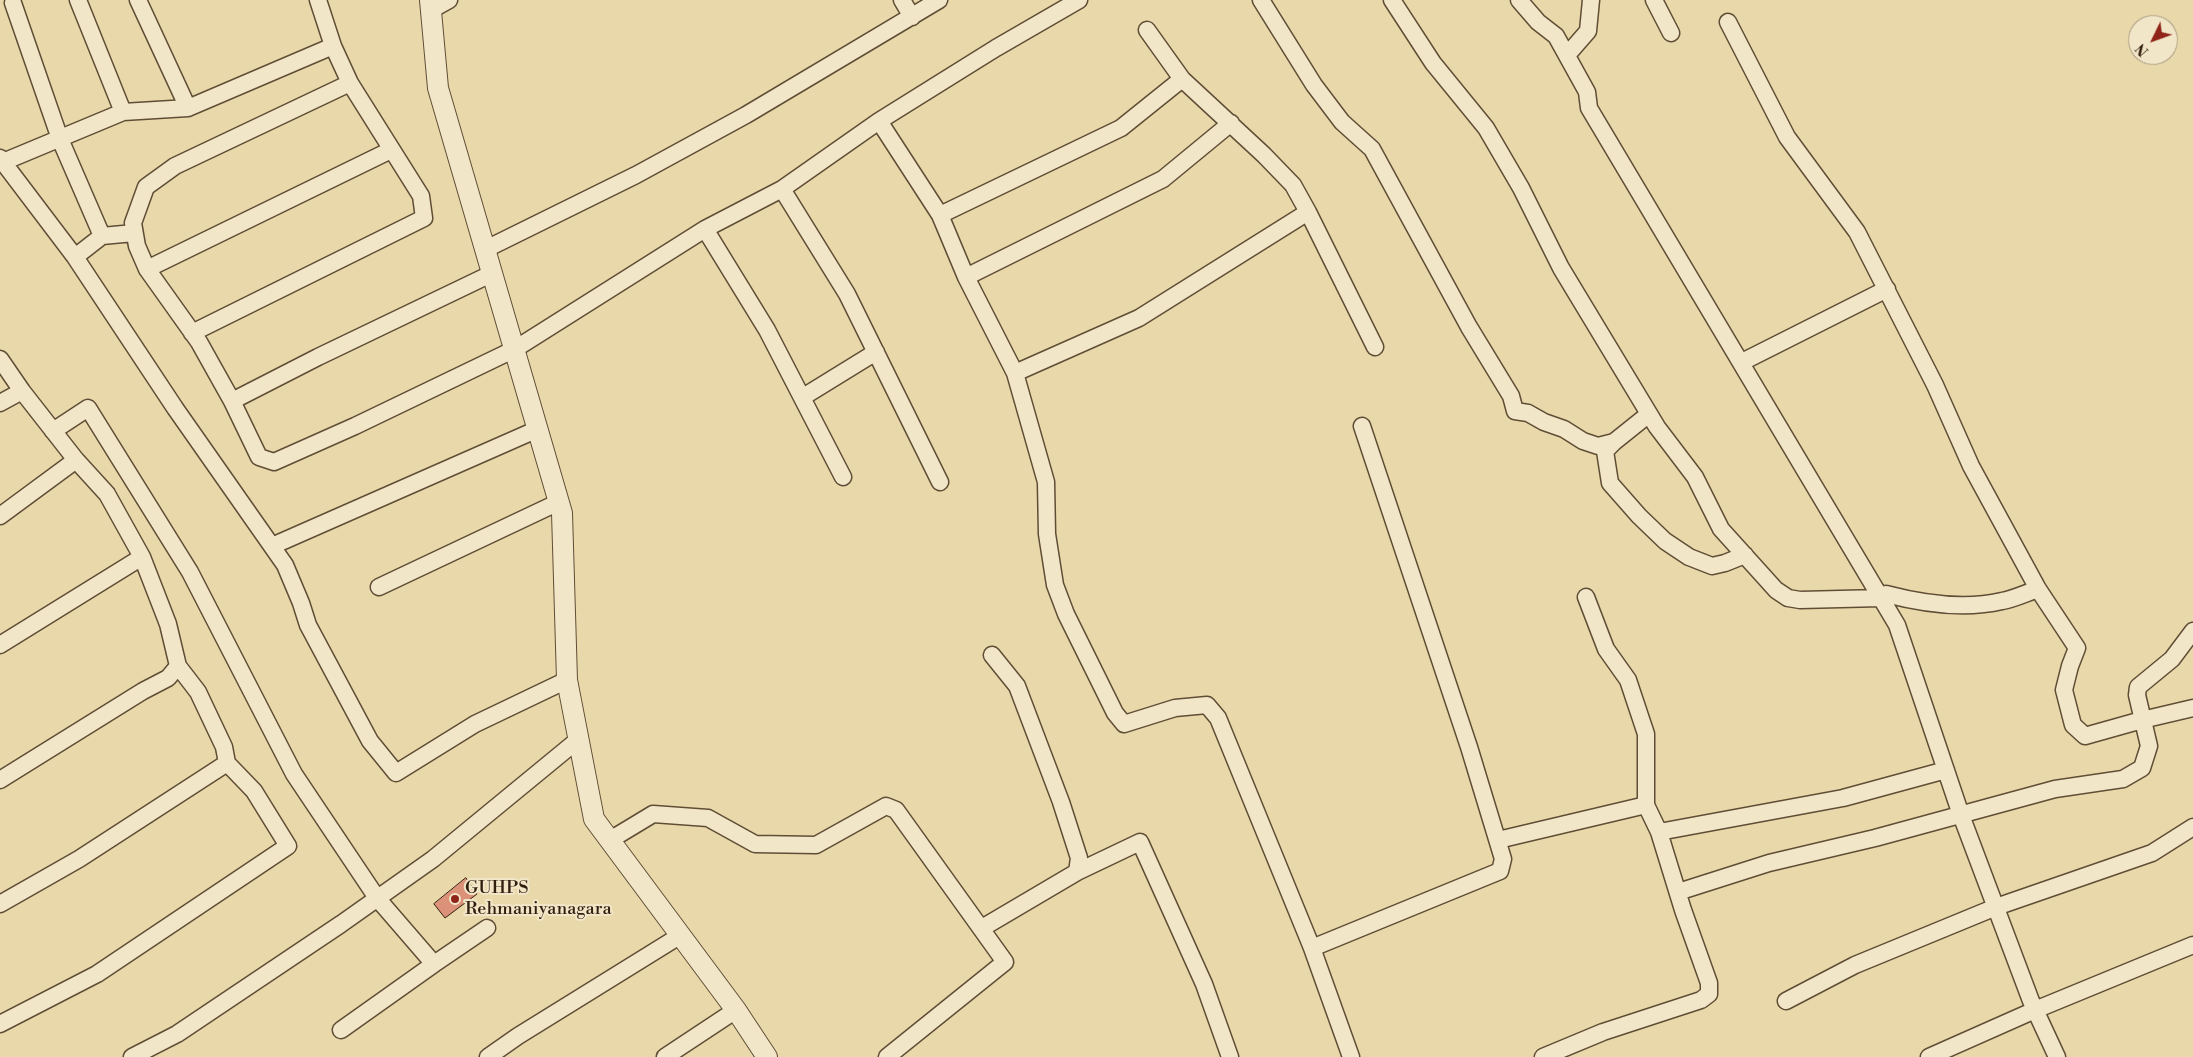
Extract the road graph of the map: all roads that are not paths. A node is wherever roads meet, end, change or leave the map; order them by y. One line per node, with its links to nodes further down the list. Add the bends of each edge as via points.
1 (78, 0): 24 (street)
2 (138, 0): 23 (street)
3 (318, 0): 19 (street)
4 (449, 0): 14 (street)
5 (902, 0): 15 (street)
6 (939, 0): 15 (street)
7 (1079, 0): 25 (street)
8 (1261, 0): 57 (street, via 1342,122 1372,149 1469,327 1511,396 1515,410 1598,446)
9 (1392, 0): 53 (street, via 1432,62 1486,128 1561,268)
10 (1519, 0): 20 (street, via 1538,22 1556,36)
11 (1591, 0): 20 (street, via 1588,31)
12 (1654, 0): 18 (street)
13 (11, 4): 27 (street)
14 (430, 5): 36 (street, via 438,88)
15 (912, 17): 36 (street, via 746,115 645,170)
16 (1728, 22): 41 (street, via 1787,136 1857,232)
17 (1147, 30): 21 (street)
18 (1671, 33)
19 (333, 46): 22 (street); 23 (street)
20 (1568, 54): 47 (street, via 1587,92 1589,108)
21 (1182, 79): 26 (street); 32 (street, via 1121,128)
22 (350, 83): 28 (street); 34 (street, via 175,166 146,187 133,222)
23 (188, 108): 24 (street)
24 (123, 112): 27 (street)
25 (879, 121): 30 (street); 32 (street)
26 (1231, 123): 31 (street, via 1293,185); 40 (street, via 1163,179)
27 (60, 139): 29 (street); 35 (street)
28 (391, 150): 38 (street); 42 (street, via 421,196 424,218)
29 (1, 160): 37 (street)
30 (782, 189): 33 (street); 45 (street, via 838,278)
31 (1308, 212): 43 (street); 48 (street, via 1139,318)
32 (940, 215): 40 (street)
33 (705, 229): 44 (street); 50 (street, via 767,330)
34 (134, 233): 35 (street); 38 (street)
35 (102, 236): 37 (street)
36 (486, 249): 39 (street)
37 (75, 257): 63 (street)
38 (147, 269): 42 (street)
39 (493, 273): 44 (street); 51 (street)
40 (966, 277): 48 (street)
41 (1887, 289): 47 (street); 67 (street, via 1971,466)
42 (192, 333): 51 (street)
43 (1375, 347)
44 (515, 349): 51 (street, via 274,462 259,457); 55 (street)
45 (876, 352): 50 (street); 60 (street)
46 (0, 359): 49 (street)
47 (1742, 362): 69 (street)
48 (1015, 373): 96 (street, via 1046,482 1047,534 1055,585 1115,713 1124,724 1174,708 1207,705 1218,718)
49 (22, 391): 52 (street); 56 (street)
50 (803, 397): 59 (street)
51 (232, 401)
52 (0, 403)
53 (1649, 414): 57 (street); 64 (street, via 1695,477 1721,529)
54 (1362, 426): 86 (street)
55 (538, 429): 61 (street); 63 (street)
56 (53, 430): 58 (street); 89 (street, via 88,408 190,572 294,774)
57 (1614, 442): 64 (street, via 1605,451 1610,483 1665,541 1689,557 1712,566)
58 (76, 460): 62 (street); 65 (street, via 107,494)
59 (843, 477)
60 (940, 482)
61 (559, 502): 66 (street); 74 (street)
62 (0, 516)
63 (272, 546): 74 (street, via 285,565 308,625 370,741 396,773 475,724)
64 (1745, 555): 69 (street, via 1776,590 1788,598)
65 (142, 556): 71 (street); 73 (street, via 168,624)
66 (379, 587)
67 (2038, 589): 69 (street, via 2002,601 1971,606 1934,604 1886,594); 76 (street, via 2077,648 2064,690 2073,726 2086,736)
68 (1586, 597): 81 (street, via 1606,649 1628,680 1646,734)
69 (1881, 598): 79 (street, via 1897,626)
70 (2193, 631): 76 (street, via 2172,659 2138,687)
71 (0, 645)
72 (992, 655): 87 (street, via 1018,686 1079,858)
73 (178, 666): 78 (street, via 198,692 224,747); 80 (street, via 168,678)
74 (568, 680): 77 (street)
75 (2193, 708): 76 (street)
76 (2142, 720): 82 (street, via 2149,746 2142,768 2124,779 2055,789)
77 (579, 739): 85 (street, via 594,819); 89 (street, via 433,859)
78 (228, 763): 90 (street, via 79,859); 101 (street, via 254,791 288,846 97,974)
79 (1946, 770): 82 (street); 84 (street, via 1843,798)
80 (0, 780)
81 (1646, 804): 84 (street); 86 (street)
82 (1961, 815): 88 (street, via 1769,863); 91 (street)
83 (2193, 827): 91 (street, via 2152,853)
84 (1658, 832): 88 (street)
85 (610, 840): 93 (street, via 653,814 708,818 755,844 816,845 886,806 896,810); 94 (street)
86 (1498, 840): 96 (street, via 1503,859 1500,871)
87 (1077, 872): 93 (street); 108 (street, via 1140,842 1204,984)
88 (1678, 892): 110 (street, via 1710,982 1709,994 1701,1000 1603,1032)
89 (377, 898): 97 (street); 103 (street, via 177,1034)
90 (0, 904)
91 (1996, 907): 98 (street, via 1855,965); 100 (street)
92 (487, 928): 97 (street)
93 (982, 928): 107 (street, via 1005,962)
94 (681, 935): 99 (street); 104 (street)
95 (2193, 945): 100 (street)
96 (1312, 948): 109 (street)
97 (434, 964): 102 (street)
98 (1786, 1001)
99 (736, 1010): 105 (street); 106 (street)
100 (2035, 1010): 111 (street); 112 (street)
101 (0, 1024)
102 (341, 1030)
103 (132, 1057)
104 (488, 1057)
105 (665, 1057)
106 (767, 1057)
107 (887, 1057)
108 (1230, 1057)
109 (1351, 1057)
110 (1542, 1057)
111 (1929, 1057)
112 (2056, 1057)

